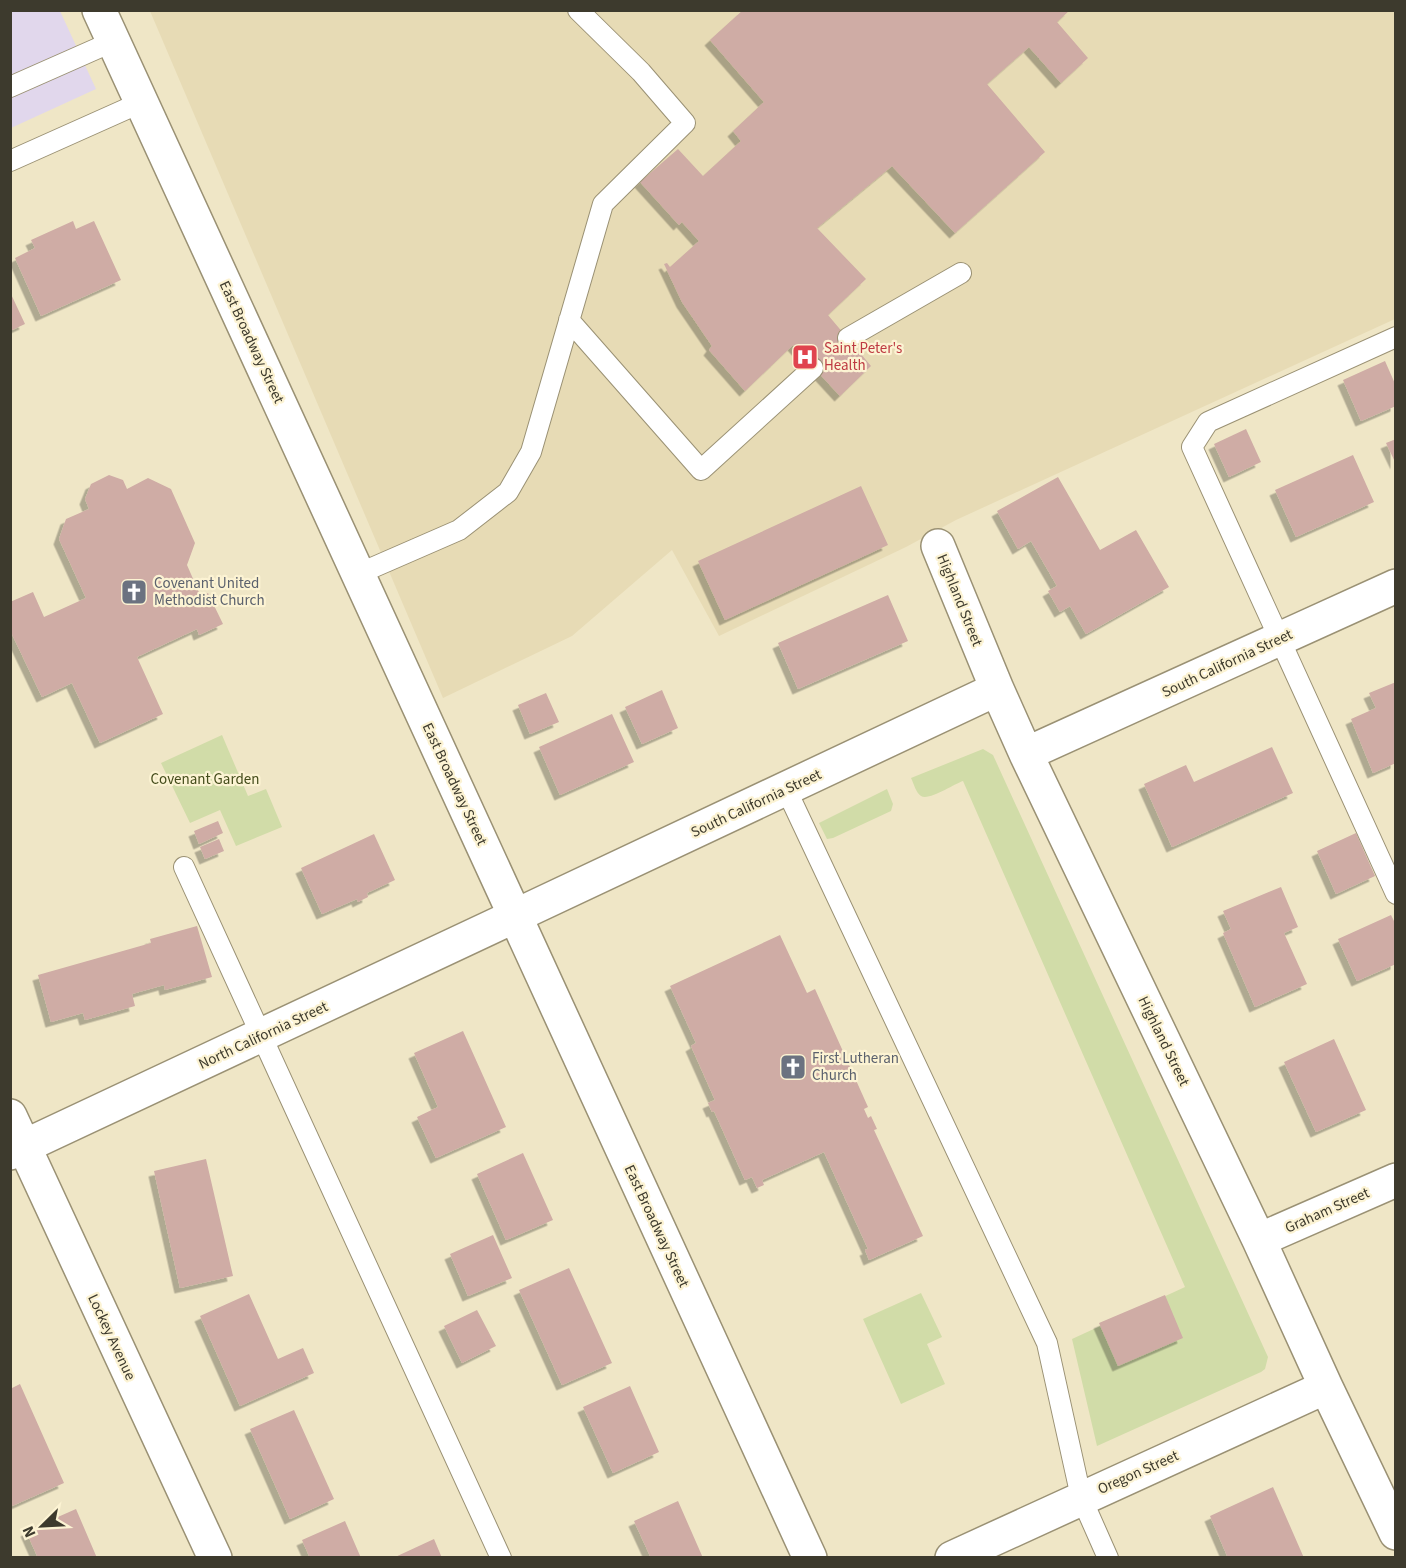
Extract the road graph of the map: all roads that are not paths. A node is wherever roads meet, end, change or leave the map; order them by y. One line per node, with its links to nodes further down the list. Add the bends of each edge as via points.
1 (99, 10): 3 (street, East Broadway Street)
2 (578, 10): 8 (lane, via 641,72 685,123 603,204)
3 (114, 41): 4 (lane); 5 (street, East Broadway Street)
4 (10, 87)
5 (141, 102): 6 (lane); 13 (street, East Broadway Street)
6 (10, 161)
7 (962, 273): 10 (lane)
8 (569, 320): 11 (lane, via 701,470); 13 (lane, via 531,452 508,492 459,530)
9 (1395, 337): 15 (lane, via 1208,422 1192,447)
10 (848, 339)
11 (813, 368)
12 (938, 546): 16 (street, Highland Street)
13 (358, 574): 21 (street, East Broadway Street)
14 (1395, 586): 15 (street, South California Street)
15 (1279, 639): 17 (street, South California Street); 20 (lane)
16 (997, 689): 17 (street, Highland Street); 18 (street, South California Street)
17 (1026, 754): 26 (street, Highland Street)
18 (786, 789): 21 (street, South California Street); 28 (lane, via 1047,1343)
19 (184, 867): 22 (lane)
20 (1394, 889)
21 (515, 916): 22 (street, North California Street); 32 (street, East Broadway Street)
22 (262, 1036): 24 (street, North California Street); 31 (lane)
23 (10, 1116): 24 (street, Lockey Avenue)
24 (17, 1150): 30 (street, Lockey Avenue)
25 (1395, 1180): 26 (street, Graham Street)
26 (1259, 1240): 27 (street, Highland Street)
27 (1326, 1387): 28 (street, Oregon Street); 29 (street, Highland Street)
28 (1081, 1497): 33 (street, Oregon Street); 34 (lane)
29 (1395, 1533)
30 (214, 1557)
31 (501, 1557)
32 (810, 1557)
33 (952, 1557)
34 (1108, 1557)

